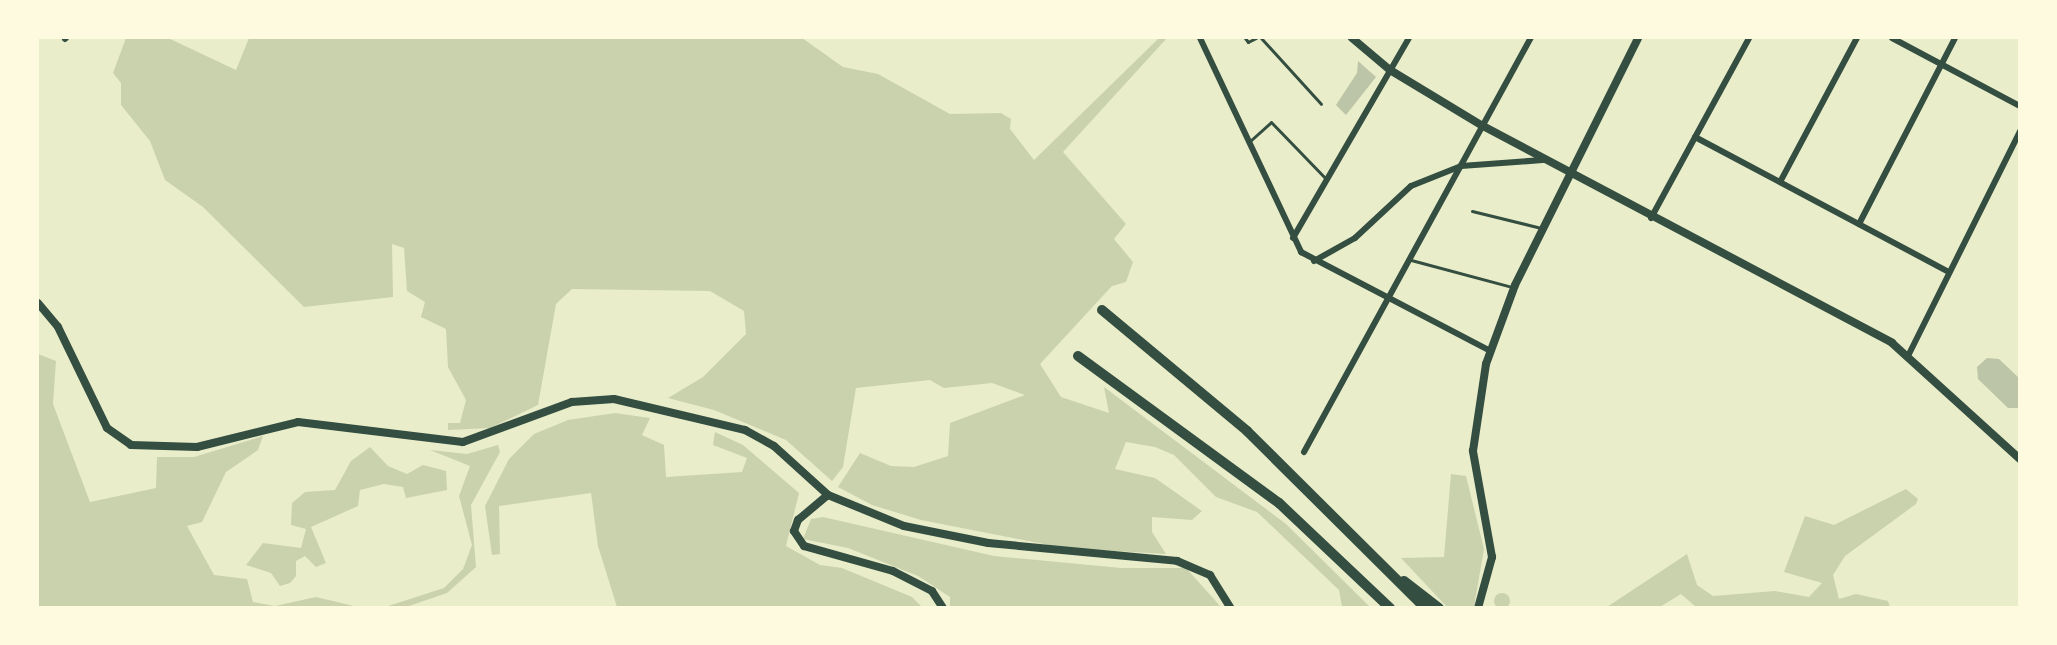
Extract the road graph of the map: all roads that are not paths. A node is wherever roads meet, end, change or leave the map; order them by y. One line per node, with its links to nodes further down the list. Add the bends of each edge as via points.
1 (1200, 38): 20 (street)
2 (1245, 38): 3 (lane, via 1248,42)
3 (1256, 38)
4 (1261, 38): 15 (lane)
5 (1352, 38): 14 (main road)
6 (1409, 38): 14 (street)
7 (1531, 38): 17 (street)
8 (1638, 38): 23 (street)
9 (1749, 38): 19 (street)
10 (1857, 38): 25 (street)
11 (1892, 38): 13 (street)
12 (1955, 38): 13 (street)
13 (1941, 64): 16 (street); 28 (street)
14 (1390, 70): 17 (main road); 24 (street)
15 (1321, 104)
16 (2019, 106)
17 (1483, 126): 21 (main road); 22 (street)
18 (2019, 131): 33 (street)
19 (1695, 137): 25 (street); 27 (street)
20 (1249, 142): 24 (lane, via 1271,122); 30 (street)
21 (1543, 160): 22 (street); 23 (main road)
22 (1461, 166): 31 (street); 32 (street, via 1411,186 1355,238)
23 (1568, 173): 27 (main road); 29 (street)
24 (1326, 180): 30 (street)
25 (1780, 182): 28 (street)
26 (1472, 211): 29 (lane)
27 (1651, 219): 39 (main road)
28 (1859, 224): 33 (street)
29 (1542, 228): 34 (street)
30 (1293, 238): 32 (street)
31 (1410, 260): 34 (lane); 35 (street)
32 (1314, 261): 35 (street)
33 (1947, 271): 39 (street)
34 (1514, 288): 38 (street)
35 (1389, 298): 38 (street); 41 (street)
36 (38, 303): 43 (main road, via 58,327 107,428 131,445 197,447 298,422 463,442 572,402 614,399 745,430 774,446)
37 (1102, 309): 44 (highway, via 1247,431)
38 (1490, 351): 50 (street, via 1473,451 1492,557)
39 (1909, 354): 42 (main road)
40 (1078, 356): 47 (highway, via 1218,455 1319,536)
41 (1304, 452)
42 (2019, 459)
43 (828, 495): 45 (main road, via 798,520 794,531 804,546 893,571 932,591); 46 (main road, via 904,526 988,543 1177,561 1210,575)
44 (1398, 578): 48 (highway); 49 (highway)
45 (943, 608)
46 (1231, 608)
47 (1390, 608)
48 (1425, 608)
49 (1439, 608)
50 (1478, 608)

